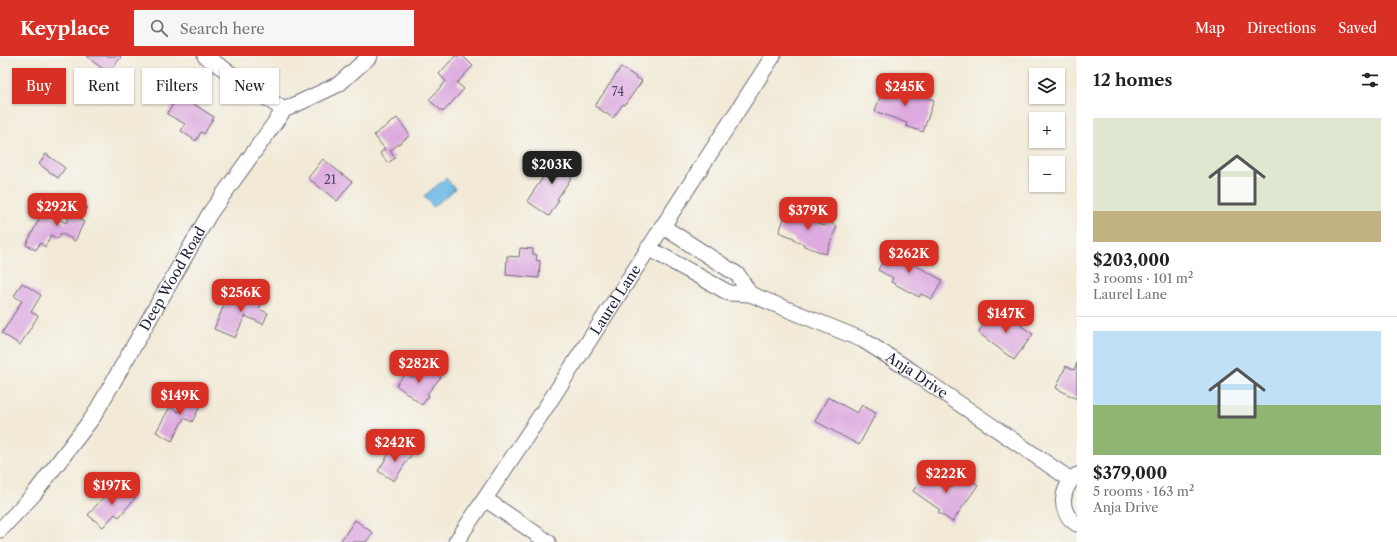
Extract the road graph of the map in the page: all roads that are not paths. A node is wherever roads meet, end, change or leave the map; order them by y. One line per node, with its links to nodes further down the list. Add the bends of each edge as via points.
1 (206, 56): 4 (street)
2 (370, 56): 4 (street, Deep Wood Road, via 339,84)
3 (773, 56): 5 (street, Laurel Lane)
4 (284, 110): 11 (street, Deep Wood Road, via 210,213 93,417 34,494)
5 (662, 226): 6 (street, Laurel Lane); 7 (street, via 738,275)
6 (648, 248): 7 (street, Anja Drive, via 729,293); 9 (street, Laurel Lane)
7 (750, 294): 8 (street, Anja Drive, via 863,340)
8 (1074, 478): 10 (street, Anja Drive, via 1063,497 1068,514)
9 (485, 499): 12 (street, Laurel Lane); 13 (street)
10 (1077, 524)
11 (0, 530)
12 (456, 542)
13 (548, 542)

